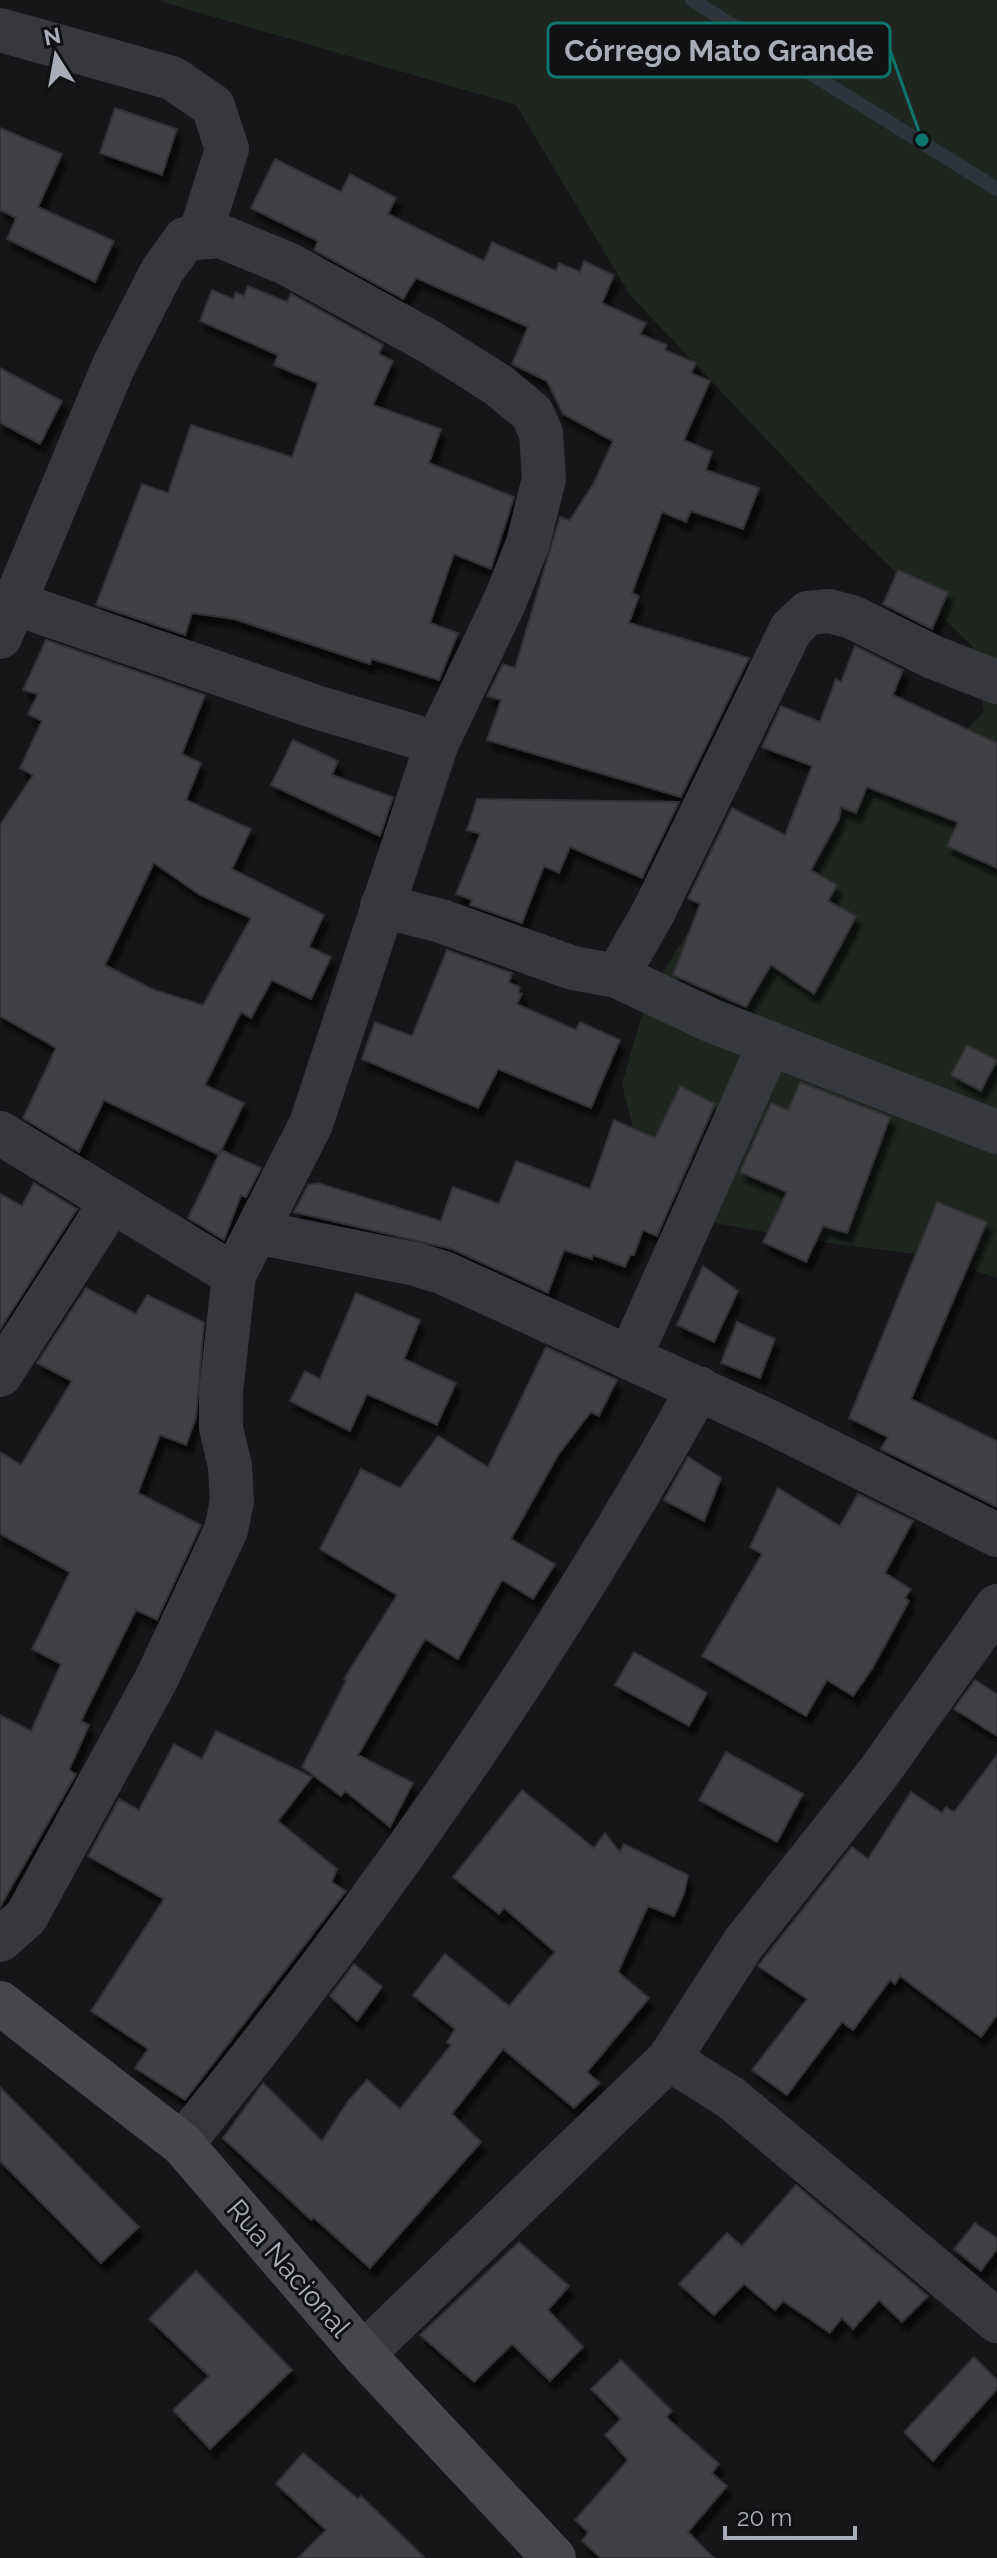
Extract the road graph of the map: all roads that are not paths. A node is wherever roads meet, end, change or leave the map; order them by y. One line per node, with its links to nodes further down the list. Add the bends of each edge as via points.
1 (0, 30): 2 (street, via 172,78 213,106 227,149)
2 (200, 235): 3 (street, via 175,248 121,352); 5 (street, via 220,236 288,264 430,342 532,413 541,433 544,479 528,543)
3 (8, 620): 5 (street)
4 (997, 682): 7 (street, via 852,617 808,613 791,629 660,900)
5 (437, 743): 6 (street)
6 (382, 906): 7 (street, via 573,968); 12 (street, via 311,1124)
7 (617, 976): 8 (street)
8 (770, 1043): 9 (street); 14 (street)
9 (997, 1132)
10 (0, 1133): 11 (street)
11 (112, 1201): 13 (street); 15 (street)
12 (256, 1232): 13 (street); 14 (street, via 444,1273)
13 (234, 1275): 19 (street, via 221,1391 232,1501 226,1530 158,1676 26,1917)
14 (630, 1357): 16 (street)
15 (0, 1375)
16 (699, 1388): 17 (street); 22 (street, via 573,1604 373,1898 306,1991)
17 (997, 1535)
18 (997, 1606): 21 (street, via 876,1776 743,1944)
19 (0, 1940)
20 (0, 2003): 22 (street, Rua Nacional)
21 (669, 2059): 23 (street, via 731,2098); 24 (street)
22 (182, 2144): 24 (street, Rua Nacional)
23 (997, 2321)
24 (363, 2354): 25 (street, Rua Nacional)
25 (554, 2558)

